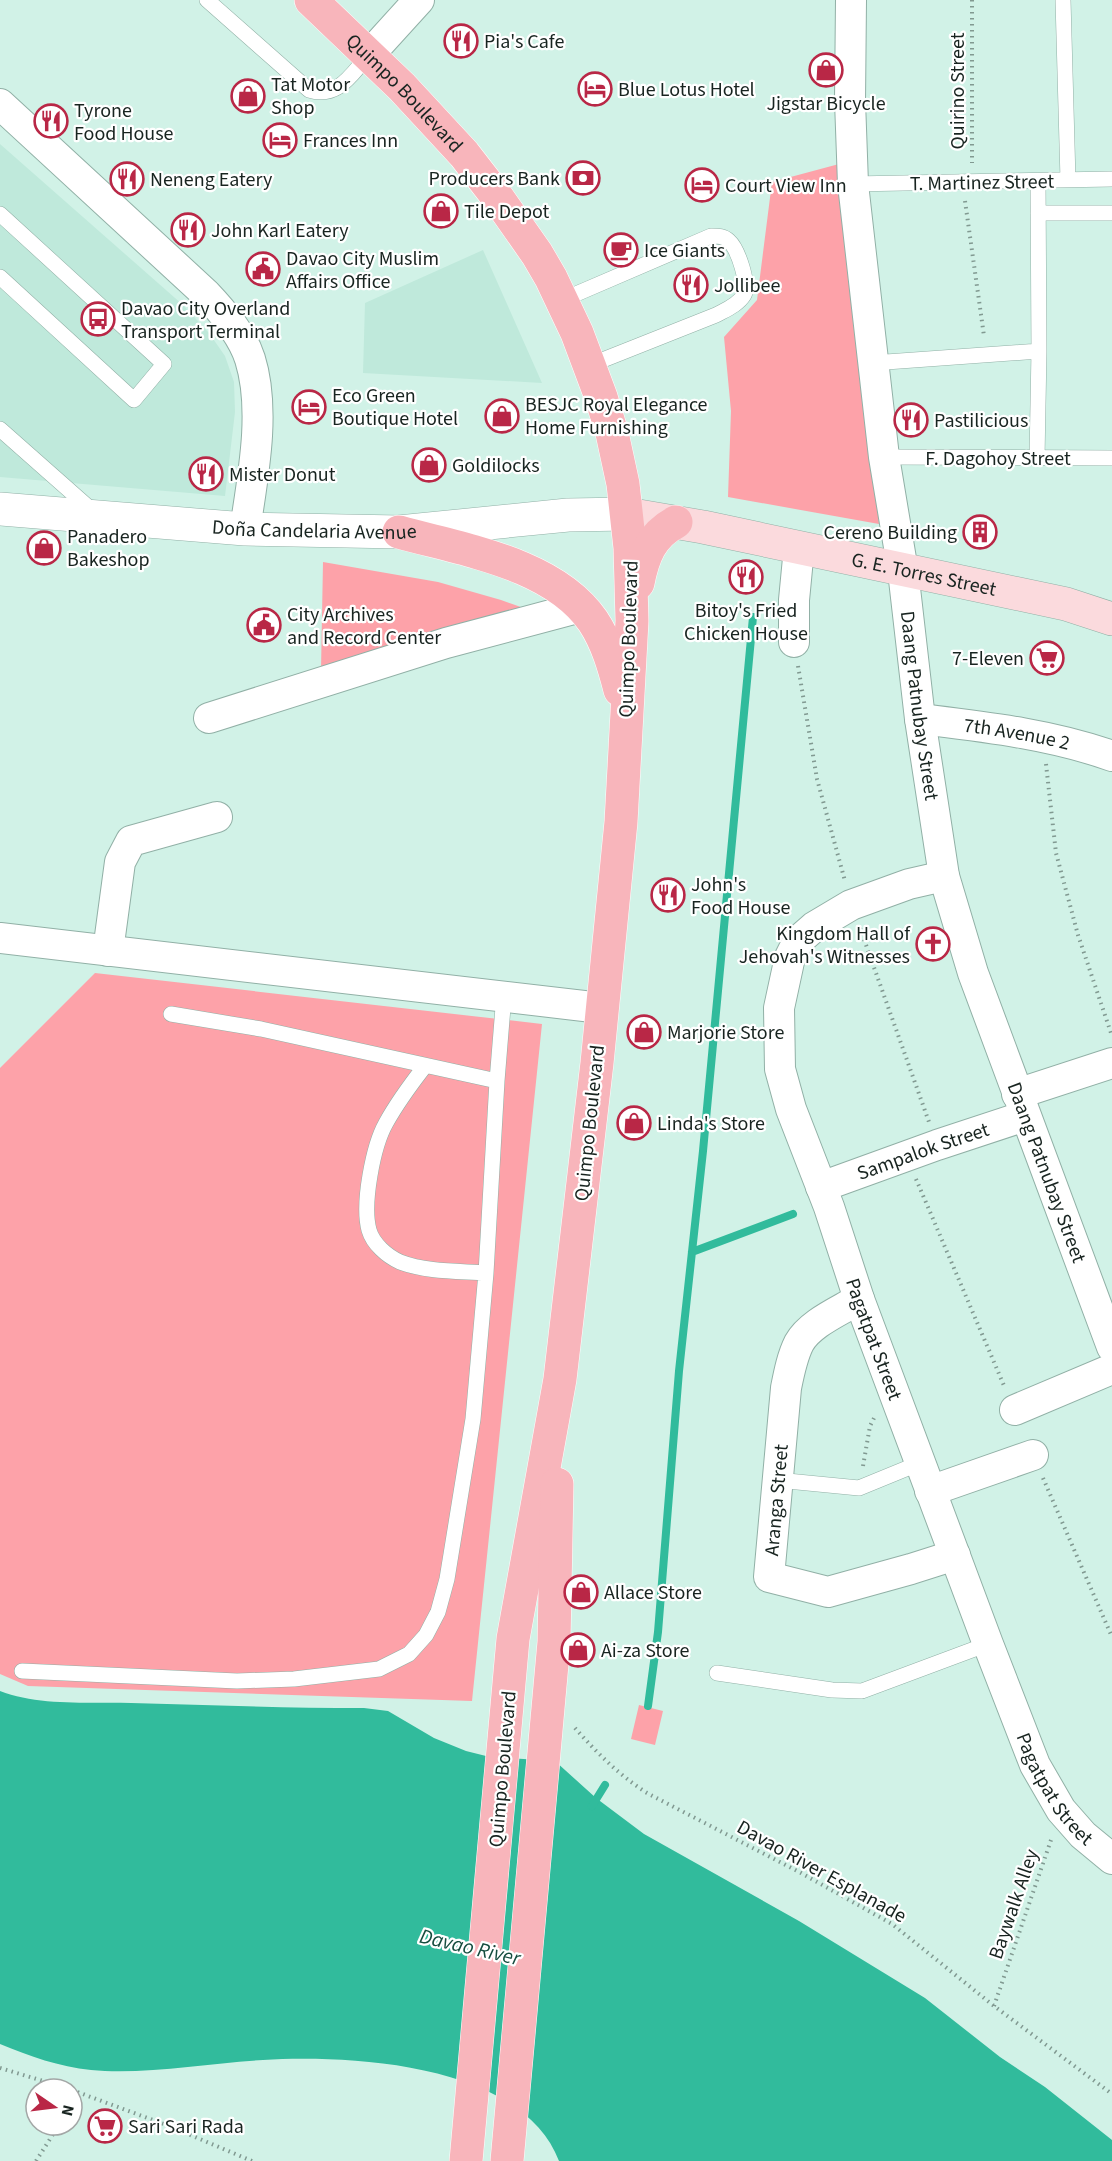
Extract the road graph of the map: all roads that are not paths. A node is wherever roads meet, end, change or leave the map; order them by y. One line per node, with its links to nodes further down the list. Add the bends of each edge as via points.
1 (207, 0): 6 (lane, via 309,90 330,92 339,87)
2 (311, 0): 6 (main road, Quimpo Boulevard)
3 (419, 0): 6 (street)
4 (851, 0): 11 (street, Daang Patnubay Street)
5 (1063, 0): 9 (lane)
6 (369, 55): 16 (main road, Quimpo Boulevard, via 464,154 537,254)
7 (0, 104): 28 (street, via 206,294 239,336 255,380 257,408 253,476)
8 (1112, 179): 9 (lane, T. Martinez Street)
9 (1068, 180): 10 (lane, T. Martinez Street)
10 (1038, 181): 11 (lane, T. Martinez Street); 12 (lane)
11 (853, 184): 18 (street, Daang Patnubay Street)
12 (1038, 213): 13 (lane); 17 (lane)
13 (1112, 213)
14 (0, 214): 15 (lane, via 164,364 134,400)
15 (0, 277)
16 (562, 300): 19 (main road, Quimpo Boulevard); 19 (lane, via 711,236 726,238 738,254 746,284 743,297 735,304)
17 (1039, 351): 18 (lane); 22 (lane)
18 (872, 363): 21 (street, Daang Patnubay Street)
19 (590, 365): 25 (main road, Quimpo Boulevard, via 612,433)
20 (0, 429): 26 (lane)
21 (884, 457): 22 (lane, F. Dagohoy Street); 31 (street, Daang Patnubay Street)
22 (1037, 458): 23 (lane, F. Dagohoy Street)
23 (1112, 458)
24 (0, 509): 26 (street, Doña Candelaria Avenue)
25 (627, 514): 27 (main road, G. E. Torres Street); 29 (street, Doña Candelaria Avenue, via 577,514); 34 (main road, Quimpo Boulevard)
26 (99, 517): 28 (street, Doña Candelaria Avenue)
27 (676, 522): 30 (main road, G. E. Torres Street); 34 (main road, via 656,536 647,551)
28 (244, 529): 29 (street, Doña Candelaria Avenue)
29 (399, 532): 32 (main road, via 526,570 551,583)
30 (799, 548): 31 (main road, G. E. Torres Street); 35 (street)
31 (903, 571): 33 (main road, G. E. Torres Street, via 1066,604); 38 (street, Daang Patnubay Street)
32 (581, 607): 36 (main road, via 593,621 609,654); 37 (street, via 435,646)
33 (1112, 619)
34 (632, 621): 36 (main road, Quimpo Boulevard)
35 (794, 642)
36 (626, 715): 45 (main road, Quimpo Boulevard, via 621,822)
37 (208, 718)
38 (920, 720): 39 (street, 7th Avenue 2, via 1043,737); 41 (street, Daang Patnubay Street)
39 (1112, 756)
40 (217, 817): 43 (street, via 131,841 120,862)
41 (944, 876): 50 (street, Daang Patnubay Street, via 973,973); 51 (street, Pagatpat Street, via 851,905 814,927 798,941 790,957 779,1008 780,1070)
42 (0, 939): 43 (street)
43 (108, 951): 44 (street)
44 (504, 995): 45 (street); 49 (lane)
45 (601, 1008): 56 (main road, Quimpo Boulevard)
46 (171, 1014): 48 (lane, via 261,1029)
47 (1112, 1063): 50 (street, Sampalok Street)
48 (425, 1066): 49 (lane); 52 (lane, via 384,1125 371,1166 369,1230 378,1248 399,1262)
49 (497, 1081): 52 (lane)
50 (1021, 1105): 51 (street, Sampalok Street, via 937,1145); 54 (street, Daang Patnubay Street)
51 (821, 1187): 53 (street, Pagatpat Street)
52 (486, 1273): 64 (lane, via 473,1419 447,1579 438,1612 426,1635 409,1654 379,1669 294,1679 237,1681)
53 (859, 1299): 59 (street, Pagatpat Street); 60 (street, Aranga Street, via 812,1328 800,1342 786,1388)
54 (1112, 1347)
55 (1112, 1369): 57 (street)
56 (560, 1379): 67 (main road, Quimpo Boulevard, via 513,1639); 68 (main road, Quimpo Boulevard, via 554,1642)
57 (1015, 1410)
58 (1033, 1455): 61 (street)
59 (920, 1463): 60 (lane, via 859,1488); 61 (street, Pagatpat Street)
60 (777, 1480): 62 (street, Aranga Street, via 769,1577 828,1592)
61 (930, 1491): 62 (street, Pagatpat Street)
62 (955, 1555): 63 (street, Pagatpat Street)
63 (988, 1644): 65 (lane, via 862,1691); 66 (street, Pagatpat Street, via 1035,1765 1061,1810)
64 (22, 1671)
65 (717, 1673)
66 (1112, 1859)
67 (466, 2161)
68 (507, 2161)

